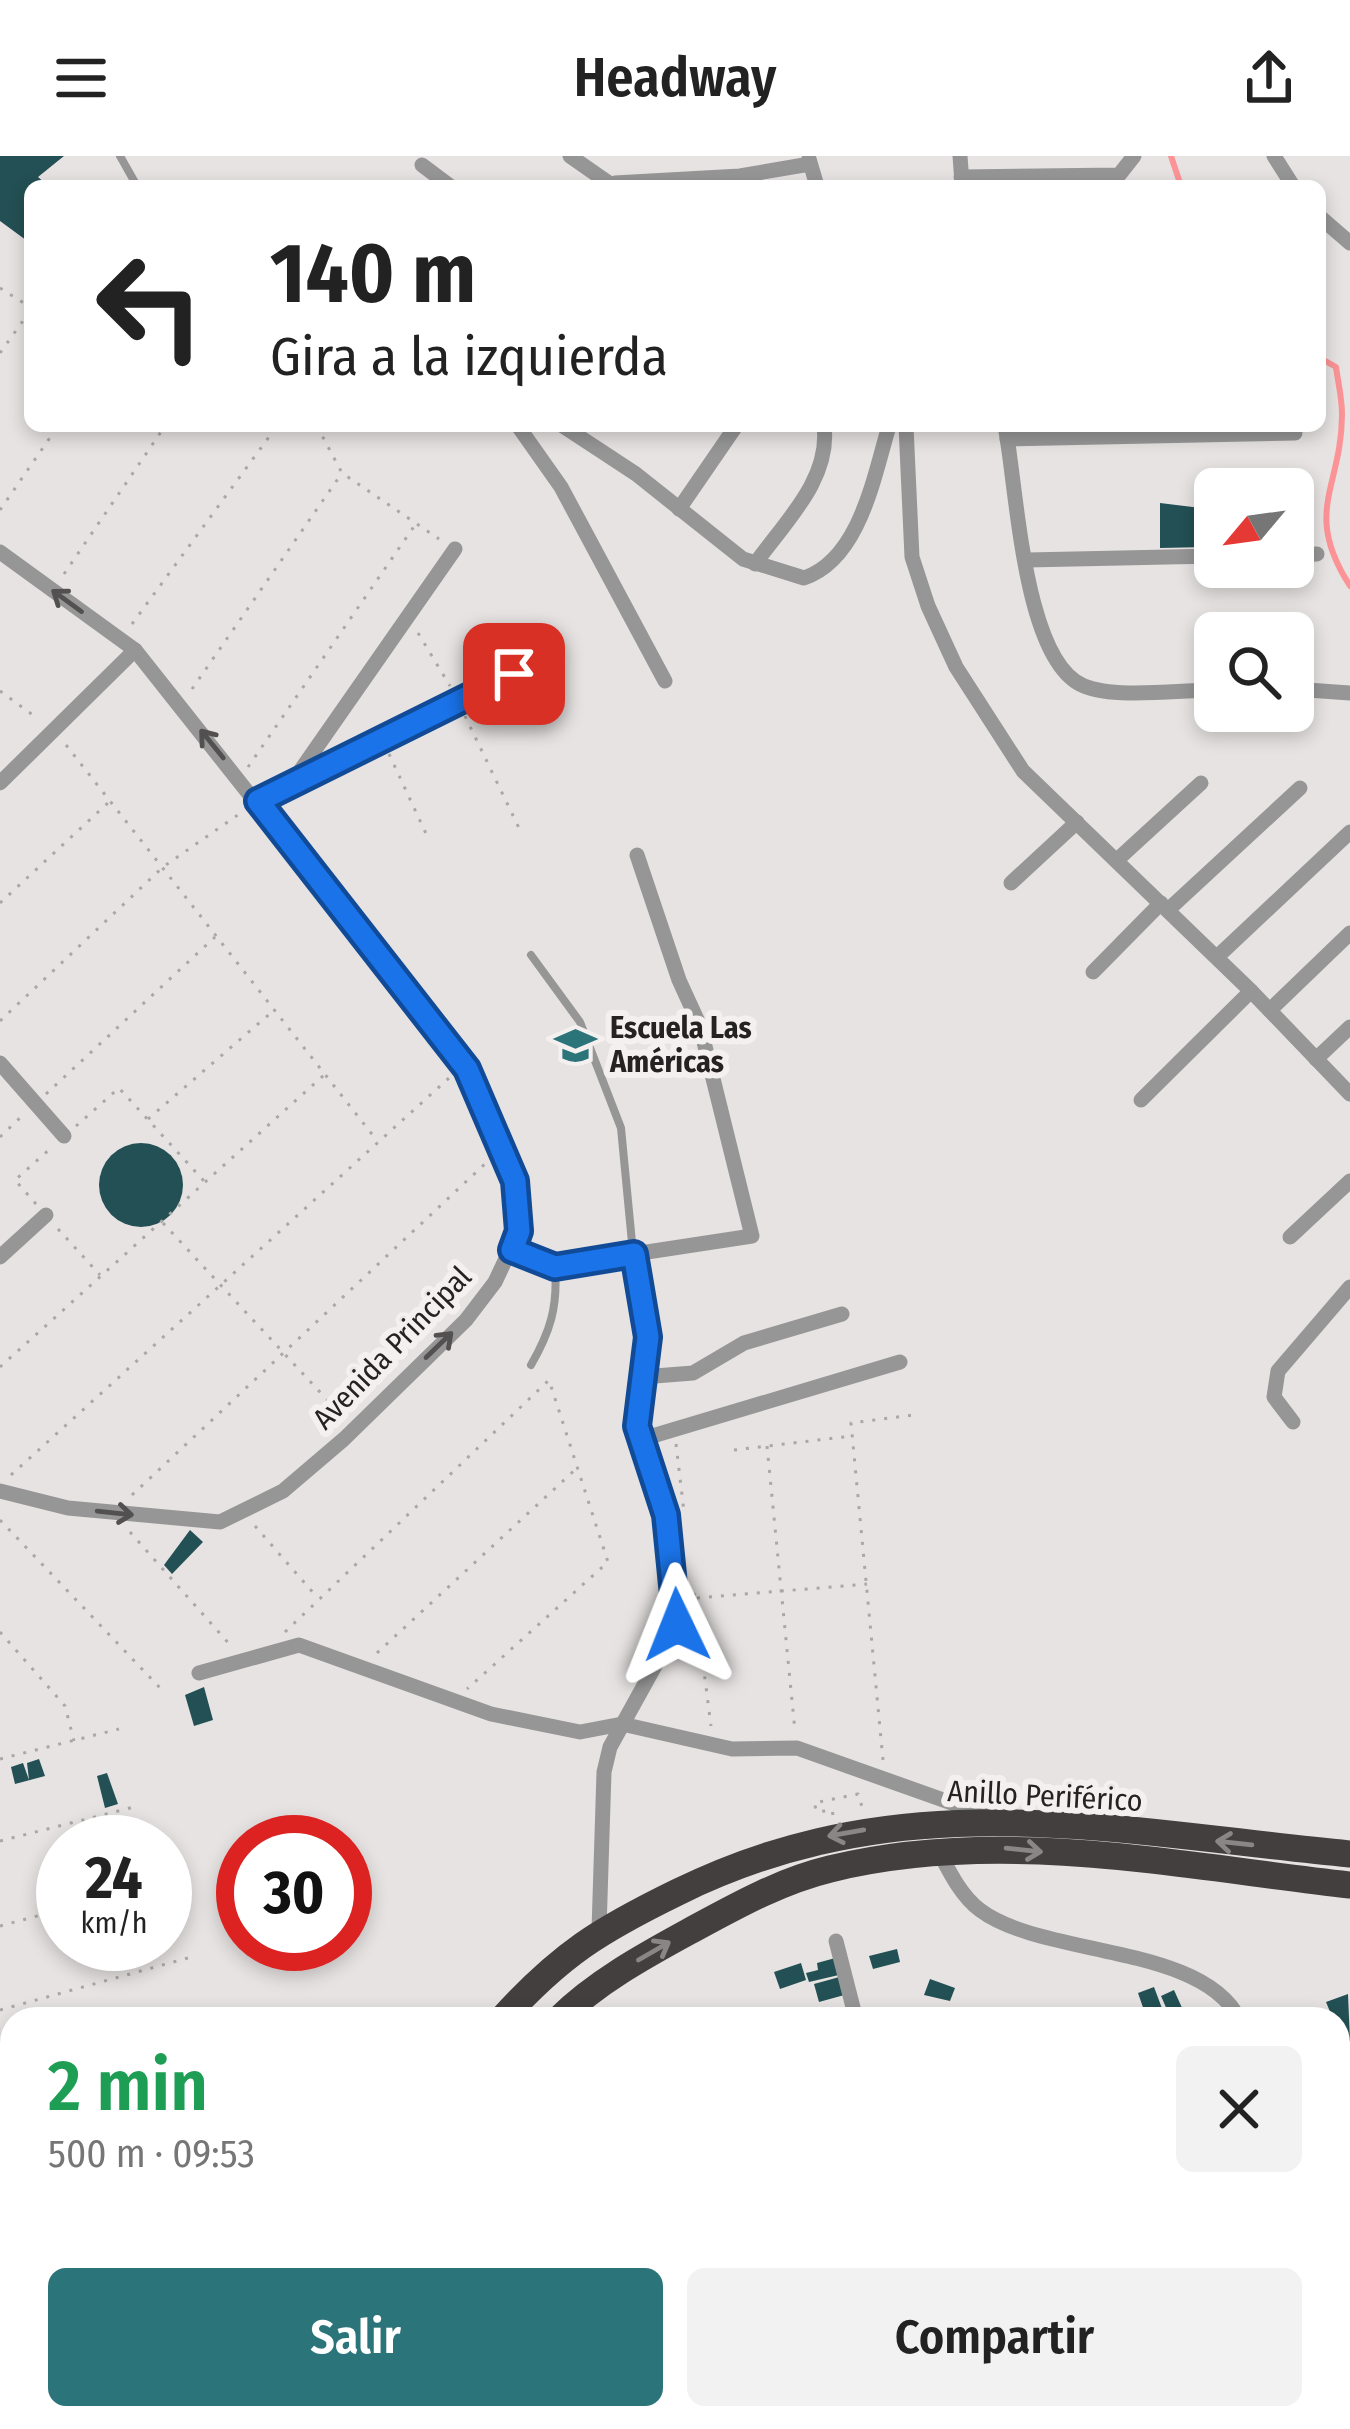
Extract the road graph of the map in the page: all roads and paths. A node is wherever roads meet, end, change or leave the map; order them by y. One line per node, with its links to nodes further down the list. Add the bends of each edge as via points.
1 (570, 156): 6 (street)
2 (1135, 156): 8 (street, via 1119,176)
3 (809, 160): 7 (street)
4 (422, 165): 5 (street)
5 (442, 180)
6 (606, 180)
7 (684, 180)
8 (1014, 180)
9 (1326, 222): 10 (street)
10 (1350, 243)
11 (24, 318): 12 (path)
12 (0, 353)
13 (54, 432): 27 (path)
14 (161, 432): 36 (path)
15 (273, 432): 38 (path)
16 (320, 432): 25 (path)
17 (522, 432): 41 (street, via 561,487)
18 (572, 432): 26 (street)
19 (732, 432): 26 (street)
20 (824, 432): 35 (street, via 825,458 813,482)
21 (888, 432): 35 (street, via 866,501 828,566 804,578)
22 (906, 432): 57 (street, via 912,557 928,606 956,667 1023,771)
23 (1006, 432): 24 (street); 34 (street)
24 (1294, 434)
25 (342, 473): 28 (path); 47 (path)
26 (679, 509): 35 (street)
27 (0, 510)
28 (415, 525): 29 (path); 50 (path)
29 (455, 549): 37 (street)
30 (0, 552): 36 (street, Avenida Principal)
31 (1314, 554): 32 (street)
32 (1317, 554)
33 (1194, 556): 34 (street)
34 (1027, 560): 42 (street, via 1040,631 1058,667 1084,686)
35 (755, 564)
36 (53, 591): 38 (street, Avenida Principal, one-way to 36)
37 (403, 620): 46 (path, via 424,638); 53 (street)
38 (120, 640): 39 (street, Avenida Principal)
39 (135, 650): 47 (street, Avenida Principal); 48 (street)
40 (514, 674): 46 (street)
41 (665, 681)
42 (1194, 689)
43 (1314, 690): 45 (street)
44 (0, 691): 48 (path)
45 (1350, 693)
46 (458, 702): 49 (street); 58 (path)
47 (180, 706): 50 (street, Avenida Principal, one-way to 47)
48 (55, 732): 51 (street); 55 (path)
49 (382, 740): 53 (street); 60 (path)
50 (240, 778): 56 (street, Avenida Principal)
51 (0, 783)
52 (1201, 783): 62 (street)
53 (292, 784): 56 (street)
54 (1300, 788): 66 (street)
55 (111, 800): 63 (path); 65 (path)
56 (258, 801): 63 (path); 79 (street, Avenida Principal)
57 (1078, 822): 62 (street); 64 (street)
58 (519, 828)
59 (1350, 832): 70 (street)
60 (429, 840)
61 (637, 855): 95 (street, via 700,1026 752,1236)
62 (1118, 860): 66 (street)
63 (164, 867): 68 (path); 75 (path)
64 (1011, 883)
65 (0, 903)
66 (1165, 906): 70 (street); 71 (street)
67 (1350, 933): 74 (street)
68 (217, 936): 73 (path); 83 (path)
69 (531, 955): 95 (lane, via 580,1022 621,1128)
70 (1217, 957): 72 (street)
71 (1093, 972)
72 (1251, 992): 74 (street); 82 (street)
73 (274, 1010): 80 (path); 84 (path)
74 (1270, 1010): 77 (street)
75 (0, 1021)
76 (1350, 1027): 77 (street)
77 (1316, 1059): 81 (street)
78 (0, 1063): 83 (street)
79 (464, 1065): 87 (path); 88 (street, Avenida Principal)
80 (325, 1074): 87 (path); 90 (path)
81 (1350, 1094)
82 (1141, 1100)
83 (36, 1104): 85 (street); 86 (path)
84 (147, 1120): 85 (path, via 119,1088); 90 (path)
85 (64, 1136): 91 (path, via 15,1180)
86 (0, 1137)
87 (377, 1141): 99 (path)
88 (501, 1149): 94 (street, Avenida Principal, via 515,1181 519,1231); 102 (path)
89 (1350, 1180): 93 (street)
90 (206, 1182): 92 (path)
91 (46, 1215): 96 (street); 98 (path)
92 (162, 1222): 98 (path); 99 (path)
93 (1290, 1237)
94 (512, 1250): 97 (street); 109 (street, Avenida Principal, one-way to 94, via 466,1319)
95 (634, 1254): 97 (street); 106 (street, via 648,1337)
96 (0, 1257)
97 (555, 1267): 104 (lane, via 550,1333)
98 (101, 1276): 105 (path)
99 (219, 1284): 102 (path); 115 (path)
100 (1350, 1287): 108 (street, via 1278,1371 1274,1396)
101 (842, 1314): 106 (street, via 744,1343 693,1372)
102 (281, 1354): 109 (path); 117 (path)
103 (900, 1362): 111 (street)
104 (531, 1365)
105 (0, 1367)
106 (642, 1377): 111 (street)
107 (913, 1415): 110 (path, via 851,1423)
108 (1293, 1422)
109 (355, 1429): 116 (street, Avenida Principal, via 283,1491)
110 (853, 1436): 112 (path); 119 (path)
111 (639, 1440): 122 (street, via 666,1515)
112 (767, 1446): 113 (path); 120 (path)
113 (734, 1450)
114 (578, 1468): 121 (path, via 549,1380); 126 (path); 129 (path, via 608,1562)
115 (0, 1488): 117 (street, Avenida Principal)
116 (242, 1511): 117 (street, Avenida Principal, one-way to 116, via 220,1522); 121 (path)
117 (113, 1514): 125 (path)
118 (0, 1520): 128 (path)
119 (868, 1584): 120 (path); 135 (path)
120 (782, 1591): 122 (path); 133 (path)
121 (318, 1598): 124 (path)
122 (677, 1600): 130 (street, via 670,1644)
123 (0, 1632): 132 (path, via 65,1706)
124 (262, 1655): 125 (street); 126 (street, via 299,1645)
125 (244, 1661): 127 (street)
126 (363, 1666): 129 (street)
127 (199, 1673)
128 (162, 1690)
129 (453, 1702): 130 (street, via 580,1732)
130 (622, 1724): 133 (street, via 732,1749); 146 (street, via 604,1772)
131 (119, 1729): 132 (path)
132 (74, 1741): 134 (path)
133 (797, 1748): 135 (street)
134 (0, 1759)
135 (884, 1777): 139 (street)
136 (858, 1794): 138 (path, via 814,1803 817,1812)
137 (138, 1806): 140 (path)
138 (832, 1810)
139 (1000, 1820): 142 (highway, Anillo Periférico, one-way to 139); 146 (highway, Anillo Periférico, one-way to 146, via 821,1838 733,1864)
140 (0, 1841)
141 (938, 1850): 143 (highway, Anillo Periférico, one-way to 143, via 1002,1848); 151 (highway, Anillo Periférico, one-way to 141, via 642,1957 782,1885); 153 (street, via 977,1909 1010,1928 1152,1961)
142 (1350, 1854)
143 (1350, 1885)
144 (36, 1916): 145 (path)
145 (0, 1926)
146 (598, 1930): 150 (highway, Anillo Periférico)
147 (836, 1940): 152 (street)
148 (195, 1956): 149 (path)
149 (11, 2007)
150 (514, 2007)
151 (576, 2007)
152 (853, 2007)
153 (1229, 2007)

